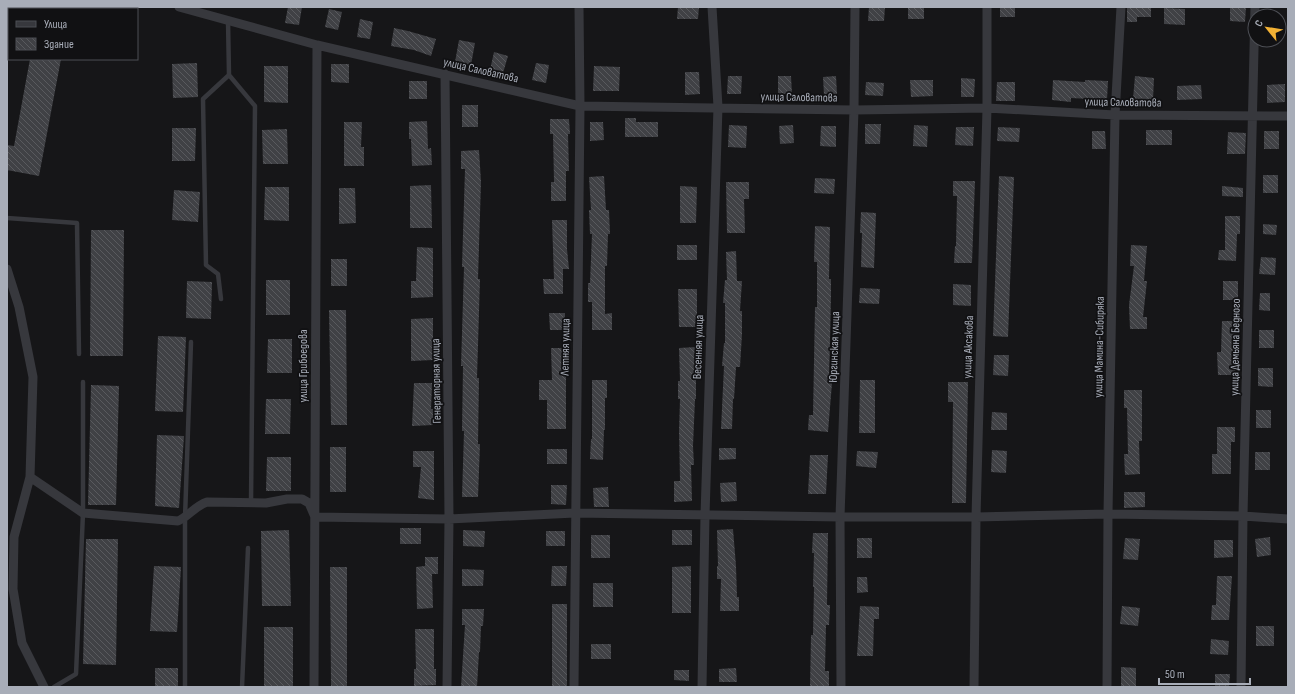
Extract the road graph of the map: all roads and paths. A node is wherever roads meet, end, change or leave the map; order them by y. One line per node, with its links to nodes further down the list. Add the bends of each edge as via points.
1 (179, 7): 8 (street, улица Саловатова)
2 (579, 7): 12 (street, Летняя улица)
3 (712, 7): 13 (street, Весенняя улица)
4 (855, 7): 15 (street, Юргинская улица)
5 (986, 7): 14 (street, улица Аксакова)
6 (1121, 7): 16 (street, улица Мамина-Сибиряка)
7 (1255, 7): 17 (street, улица Демьяна Бедного)
8 (228, 20): 9 (street, улица Саловатова); 11 (lane)
9 (317, 45): 10 (street, улица Саловатова); 32 (street, улица Грибоедова)
10 (445, 74): 12 (street, улица Саловатова); 36 (street, Генераторная улица)
11 (229, 75): 21 (lane, via 203,99 206,265 218,274); 26 (lane, via 255,106)
12 (580, 106): 13 (street, улица Саловатова); 28 (street, Летняя улица)
13 (718, 108): 15 (street, улица Саловатова); 30 (street, Весенняя улица)
14 (987, 108): 15 (street, улица Саловатова); 16 (street, улица Саловатова); 34 (street, улица Аксакова)
15 (854, 110): 33 (street, Юргинская улица)
16 (1115, 115): 17 (street, улица Саловатова); 29 (street, улица Мамина-Сибиряка)
17 (1253, 116): 18 (street, улица Саловатова); 31 (street, улица Демьяна Бедного)
18 (1288, 116)
19 (7, 218): 23 (lane, via 77,223)
20 (7, 270): 25 (street, via 19,307 33,377)
21 (221, 299)
22 (191, 342): 35 (lane)
23 (79, 354)
24 (82, 382): 27 (lane)
25 (30, 477): 27 (street); 39 (street, via 14,537 13,589 22,643)
26 (251, 503): 32 (street, via 302,499 309,503); 35 (street, via 207,502 199,505)
27 (83, 513): 35 (street, via 178,521); 40 (lane, via 76,674)
28 (575, 514): 30 (street); 36 (street); 45 (street, Летняя улица)
29 (1108, 514): 31 (street); 34 (street); 49 (street, улица Мамина-Сибиряка)
30 (705, 515): 33 (street); 46 (street, Весенняя улица)
31 (1243, 516): 37 (street); 50 (street, улица Демьяна Бедного)
32 (315, 517): 36 (street); 43 (street, улица Грибоедова)
33 (840, 517): 34 (street); 47 (street, Юргинская улица)
34 (976, 517): 48 (street, улица Аксакова)
35 (185, 518): 41 (lane)
36 (449, 519): 44 (street, Генераторная улица)
37 (1288, 519)
38 (248, 548): 42 (lane)
39 (44, 687)
40 (54, 687)
41 (185, 687)
42 (242, 687)
43 (314, 687)
44 (447, 687)
45 (574, 687)
46 (702, 687)
47 (841, 687)
48 (974, 687)
49 (1107, 687)
50 (1241, 687)

